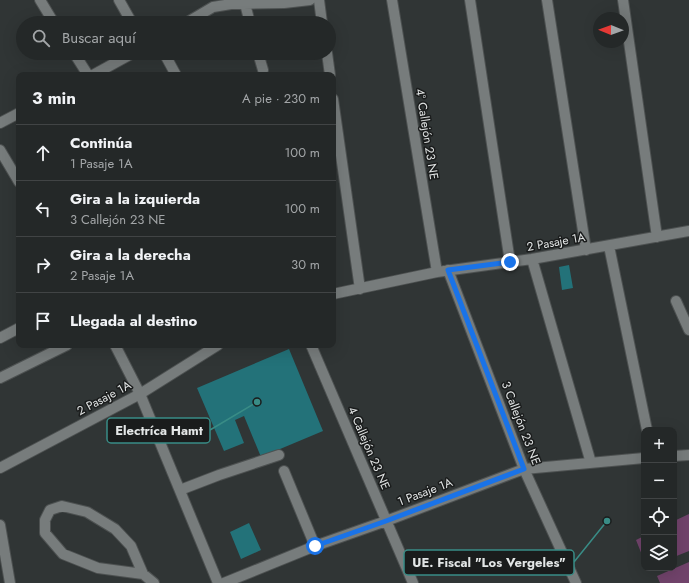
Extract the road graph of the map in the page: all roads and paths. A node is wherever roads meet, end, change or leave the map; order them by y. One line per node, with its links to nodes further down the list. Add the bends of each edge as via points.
1 (40, 0): 11 (street)
2 (119, 0): 12 (street)
3 (310, 0): 9 (street)
4 (319, 0): 15 (street)
5 (392, 0): 38 (street, 4° Callejón 23 NE)
6 (470, 0): 36 (street)
7 (547, 0): 34 (street)
8 (623, 0): 32 (street)
9 (244, 2): 10 (street); 14 (street)
10 (211, 4): 13 (street)
11 (50, 16)
12 (128, 16)
13 (195, 16)
14 (248, 16)
15 (321, 16)
16 (78, 60): 22 (street)
17 (120, 60): 23 (street)
18 (168, 60): 24 (street)
19 (260, 60): 21 (street)
20 (327, 60): 25 (street)
21 (263, 70)
22 (86, 72)
23 (98, 72)
24 (174, 72)
25 (329, 72)
26 (16, 115): 28 (street)
27 (336, 120): 39 (street)
28 (0, 123)
29 (0, 150): 30 (street)
30 (16, 177)
31 (689, 231): 32 (street, 2 Pasaje 1A)
32 (656, 237): 33 (street, 2 Pasaje 1A)
33 (609, 246): 34 (street, 2 Pasaje 1A); 51 (street)
34 (586, 250): 35 (street, 2 Pasaje 1A)
35 (532, 259): 36 (street, 2 Pasaje 1A); 56 (street)
36 (510, 262): 37 (street, 2 Pasaje 1A)
37 (448, 270): 38 (street, 2 Pasaje 1A); 58 (street, 3 Callejón 23 NE)
38 (437, 272): 39 (street, 2 Pasaje 1A)
39 (360, 288): 40 (street, 2 Pasaje 1A)
40 (336, 293)
41 (676, 301): 43 (street)
42 (16, 330): 44 (street)
43 (689, 330)
44 (0, 338)
45 (61, 348): 49 (street)
46 (117, 348): 50 (street)
47 (213, 348): 50 (street, 2 Pasaje 1A)
48 (311, 348): 61 (street, 4 Callejón 23 NE)
49 (0, 378)
50 (140, 394): 57 (street, 2 Pasaje 1A); 60 (street)
51 (646, 427)
52 (279, 455): 60 (street)
53 (689, 455): 54 (street)
54 (677, 456)
55 (641, 458): 56 (street, 1 Pasaje 1A)
56 (591, 463): 58 (street, 1 Pasaje 1A)
57 (0, 468)
58 (524, 469): 61 (street, 1 Pasaje 1A); 70 (street, 3 Callejón 23 NE)
59 (284, 471): 63 (street)
60 (180, 490): 67 (street)
61 (386, 521): 63 (street, 1 Pasaje 1A); 69 (street, 4 Callejón 23 NE)
62 (0, 525): 65 (street)
63 (315, 546): 68 (street, 1 Pasaje 1A)
64 (143, 574): 64 (street, via 98,568 63,554 45,533 45,520 50,510 62,506 87,512 115,529 131,546); 66 (street)
65 (10, 583)
66 (154, 583)
67 (218, 583)
68 (224, 583)
69 (413, 583)
70 (576, 583)

